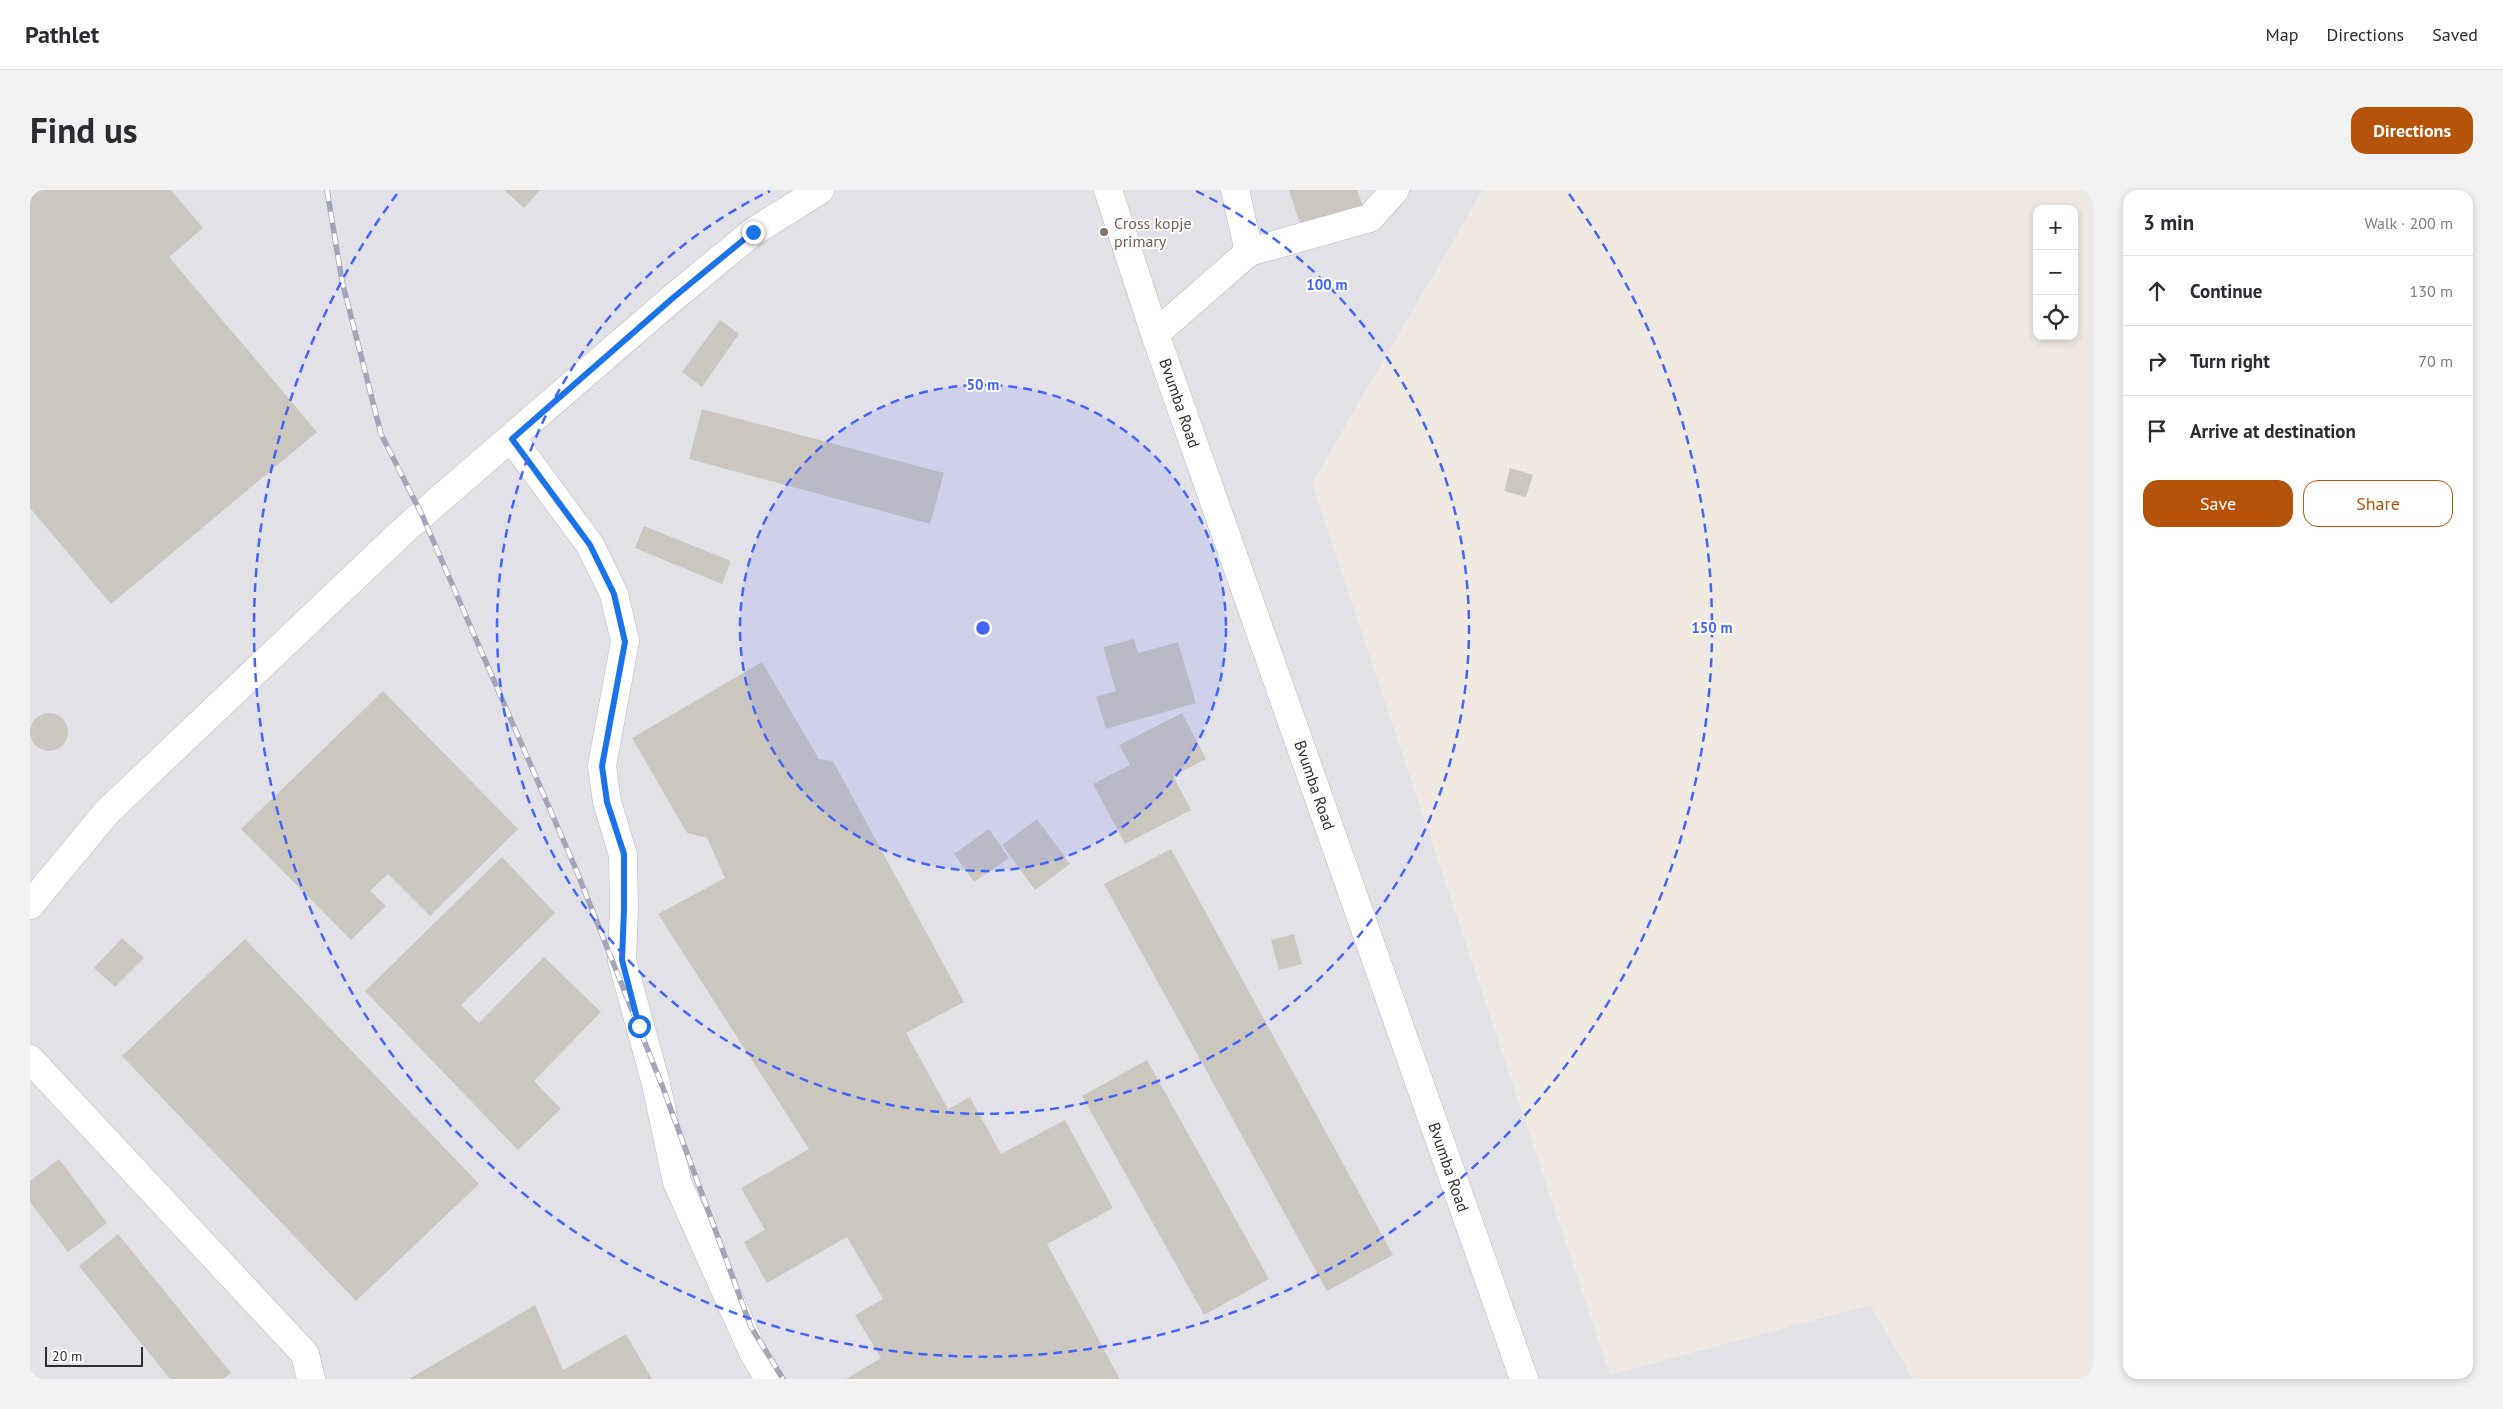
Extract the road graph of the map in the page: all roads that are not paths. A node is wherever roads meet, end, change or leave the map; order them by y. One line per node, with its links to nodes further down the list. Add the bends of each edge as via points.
1 (820, 190): 7 (street, via 753,232)
2 (1108, 190): 6 (street, Bvumba Road)
3 (1235, 190): 5 (street)
4 (1394, 190): 5 (street, via 1370,218)
5 (1249, 252): 6 (street)
6 (1156, 334): 12 (street, Bvumba Road)
7 (512, 439): 8 (street, via 404,531 107,812); 11 (street, via 590,545 614,594 625,642 602,766 607,802 624,854 622,960 656,1084 677,1182 753,1352)
8 (30, 905)
9 (30, 1059): 10 (street, via 305,1354)
10 (311, 1379)
11 (769, 1379)
12 (1524, 1379)

